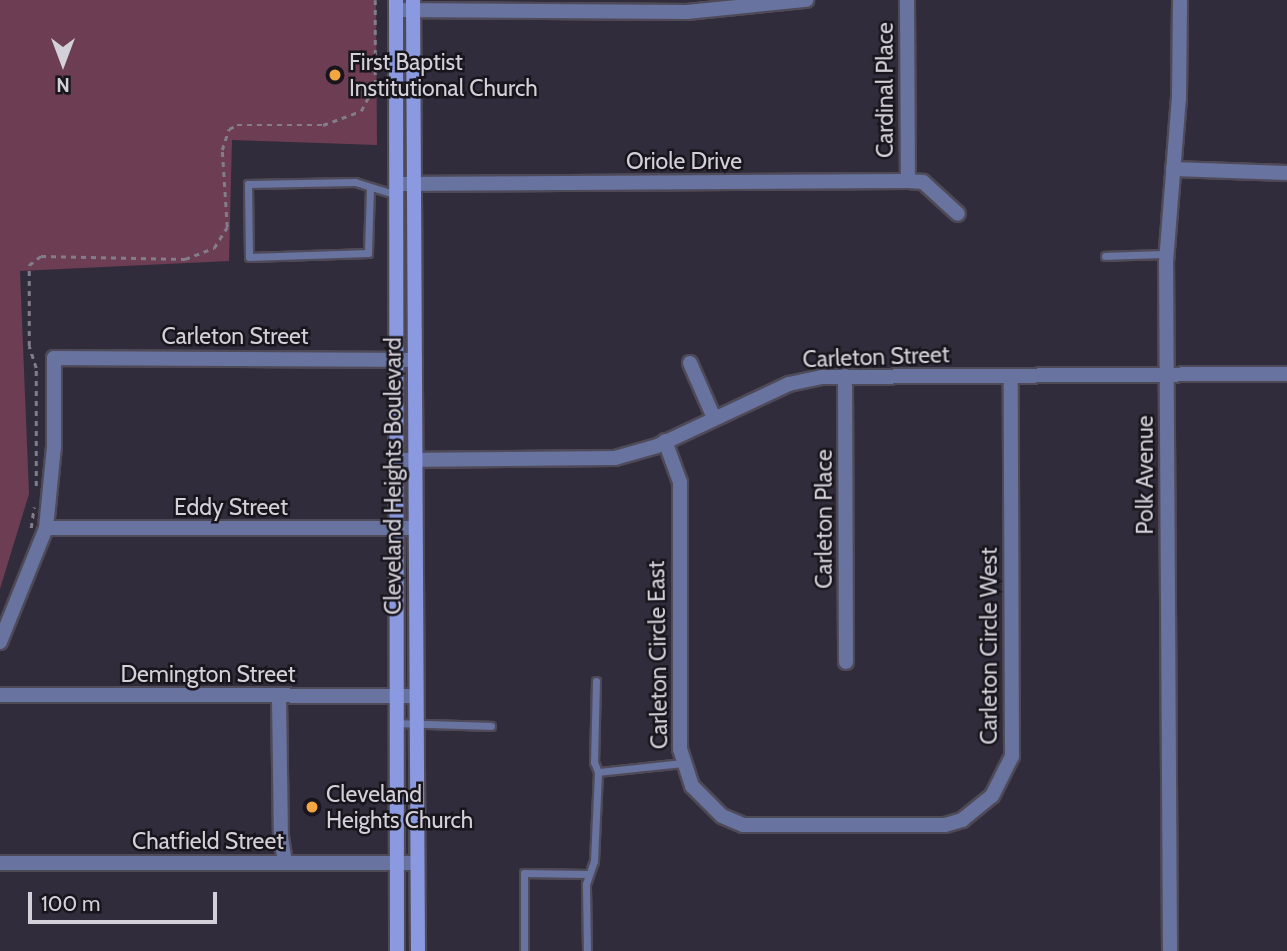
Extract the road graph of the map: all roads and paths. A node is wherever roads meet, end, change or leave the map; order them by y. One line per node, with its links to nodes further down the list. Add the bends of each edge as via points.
1 (375, 0): 27 (path, via 375,85 361,111 323,125 237,125 229,130 222,150 227,227 214,248 185,260 41,256 29,265 29,346 36,368)
2 (806, 0): 6 (street, via 687,12)
3 (907, 0): 9 (street, Cardinal Place)
4 (1180, 0): 7 (street, Polk Avenue, via 1179,98)
5 (396, 5): 6 (street); 12 (street, Cleveland Heights Boulevard)
6 (413, 6): 10 (street, Cleveland Heights Boulevard)
7 (1172, 169): 8 (street); 14 (street, Polk Avenue)
8 (1287, 173)
9 (908, 181): 10 (street, Oriole Drive); 13 (street, Oriole Drive, via 923,182)
10 (415, 184): 12 (street, Oriole Drive); 17 (street, Cleveland Heights Boulevard)
11 (370, 188): 11 (lane, via 355,182 248,184 249,257 369,253); 12 (lane)
12 (398, 190): 16 (street, Cleveland Heights Boulevard)
13 (958, 214)
14 (1166, 254): 15 (lane); 20 (street, Polk Avenue)
15 (1105, 256)
16 (398, 359): 17 (street, Carleton Street); 25 (street, Cleveland Heights Boulevard); 29 (street, Carleton Street, via 54,358 54,447)
17 (415, 360): 26 (street, Cleveland Heights Boulevard)
18 (690, 363): 23 (street)
19 (1287, 374): 20 (street, Carleton Street)
20 (1167, 375): 22 (street, Carleton Street); 55 (street, Polk Avenue)
21 (845, 376): 22 (street, Carleton Street); 23 (street, Carleton Street, via 789,384); 34 (street, Carleton Place)
22 (1011, 376): 45 (street, Carleton Circle West, via 1012,756 1002,782 977,811 945,825)
23 (713, 418): 24 (street, Carleton Street)
24 (665, 441): 26 (street, Carleton Street, via 615,458); 43 (street, Carleton Circle East, via 680,482)
25 (399, 460): 26 (street, Carleton Street); 31 (street, Cleveland Heights Boulevard)
26 (415, 460): 30 (street, Cleveland Heights Boulevard)
27 (36, 490)
28 (34, 502): 32 (path)
29 (46, 528): 31 (street, Eddy Street); 33 (street)
30 (415, 528): 31 (street, Eddy Street); 38 (street, Cleveland Heights Boulevard)
31 (398, 529): 37 (street, Cleveland Heights Boulevard)
32 (29, 535)
33 (0, 642)
34 (846, 662)
35 (596, 681): 44 (lane, via 594,762)
36 (0, 695): 39 (street, Demington Street)
37 (396, 696): 38 (street, Demington Street); 39 (street, Demington Street); 40 (street, Cleveland Heights Boulevard)
38 (416, 696): 41 (street, Cleveland Heights Boulevard)
39 (279, 697): 47 (street)
40 (397, 723): 41 (lane); 48 (street, Cleveland Heights Boulevard)
41 (416, 723): 42 (lane); 49 (street, Cleveland Heights Boulevard)
42 (492, 726)
43 (682, 763): 44 (lane); 45 (street, Carleton Circle East, via 705,803 743,825)
44 (598, 772): 50 (lane, via 594,861)
45 (844, 827)
46 (0, 863): 47 (street, Chatfield Street)
47 (285, 863): 48 (street, Chatfield Street)
48 (397, 863): 49 (street, Chatfield Street); 51 (street, Cleveland Heights Boulevard)
49 (416, 863): 52 (street, Cleveland Heights Boulevard)
50 (587, 874): 53 (lane, via 524,873); 54 (lane)
51 (397, 951)
52 (418, 951)
53 (524, 951)
54 (587, 951)
55 (1170, 951)

